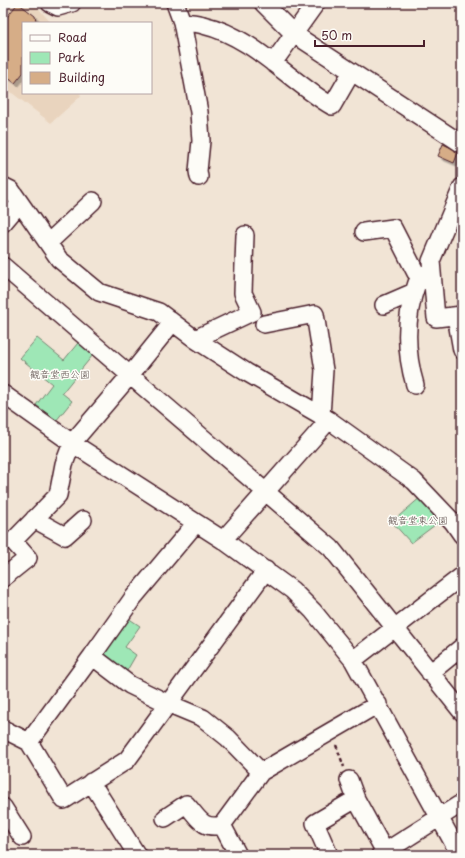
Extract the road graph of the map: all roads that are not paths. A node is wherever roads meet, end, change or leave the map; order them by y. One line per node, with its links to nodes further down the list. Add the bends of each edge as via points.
1 (50, 3): 2 (street, via 58,7)
2 (72, 3)
3 (175, 3): 6 (street)
4 (262, 3): 7 (street)
5 (316, 3): 7 (street)
6 (182, 22): 8 (street, via 204,25 237,38); 11 (street, via 199,112)
7 (294, 34): 8 (street); 9 (street)
8 (273, 63): 9 (street, via 311,94 332,106)
9 (351, 73): 10 (street)
10 (462, 144)
11 (199, 177)
12 (3, 186): 15 (street, via 11,190)
13 (462, 187): 21 (street, via 431,261)
14 (94, 201): 19 (street)
15 (20, 203): 16 (street); 19 (street)
16 (3, 223)
17 (364, 232): 21 (street, via 393,228 416,273)
18 (245, 235): 27 (street, via 243,293 252,312)
19 (48, 244): 25 (street, via 59,259 99,292 159,312)
20 (3, 266): 29 (street)
21 (431, 277): 22 (street, via 417,283); 24 (street, via 436,318)
22 (414, 292): 23 (street); 30 (street, via 408,342 409,364)
23 (384, 305)
24 (459, 316): 28 (street)
25 (172, 323): 27 (street); 29 (street)
26 (264, 324): 32 (street, via 315,314 324,370)
27 (195, 339): 32 (street)
28 (462, 350)
29 (131, 374): 33 (street); 34 (street)
30 (415, 384)
31 (3, 394): 33 (street)
32 (325, 418): 34 (street); 38 (street, via 414,481)
33 (72, 443): 35 (street, via 64,464 58,495); 37 (street)
34 (267, 492): 39 (street); 43 (street, via 331,548)
35 (34, 519): 36 (street, via 65,536); 42 (street, via 14,540 28,558)
36 (83, 520)
37 (196, 523): 39 (street); 45 (street, via 133,598)
38 (462, 535)
39 (223, 540): 40 (street)
40 (266, 570): 46 (street, via 292,590); 48 (street)
41 (462, 576): 43 (street)
42 (3, 578)
43 (395, 629): 46 (street); 47 (street)
44 (462, 647): 47 (street)
45 (92, 656): 48 (street, via 130,685); 52 (street)
46 (353, 660): 49 (street)
47 (430, 672): 50 (street)
48 (167, 703): 53 (street, via 204,718); 55 (street, via 127,760)
49 (378, 704): 53 (street); 60 (street)
50 (462, 712)
51 (3, 731): 52 (street)
52 (29, 742): 55 (street, via 64,800)
53 (261, 772): 61 (street)
54 (349, 780): 56 (street)
55 (91, 782): 63 (street)
56 (356, 799): 64 (street); 65 (street, via 315,823)
57 (462, 803): 60 (street)
58 (3, 807): 62 (street)
59 (165, 818): 61 (street, via 186,804 206,826)
60 (440, 818): 64 (street); 67 (street)
61 (222, 824): 66 (street)
62 (13, 833)
63 (132, 852)
64 (383, 853)
65 (326, 854)
66 (238, 855)
67 (460, 855)

